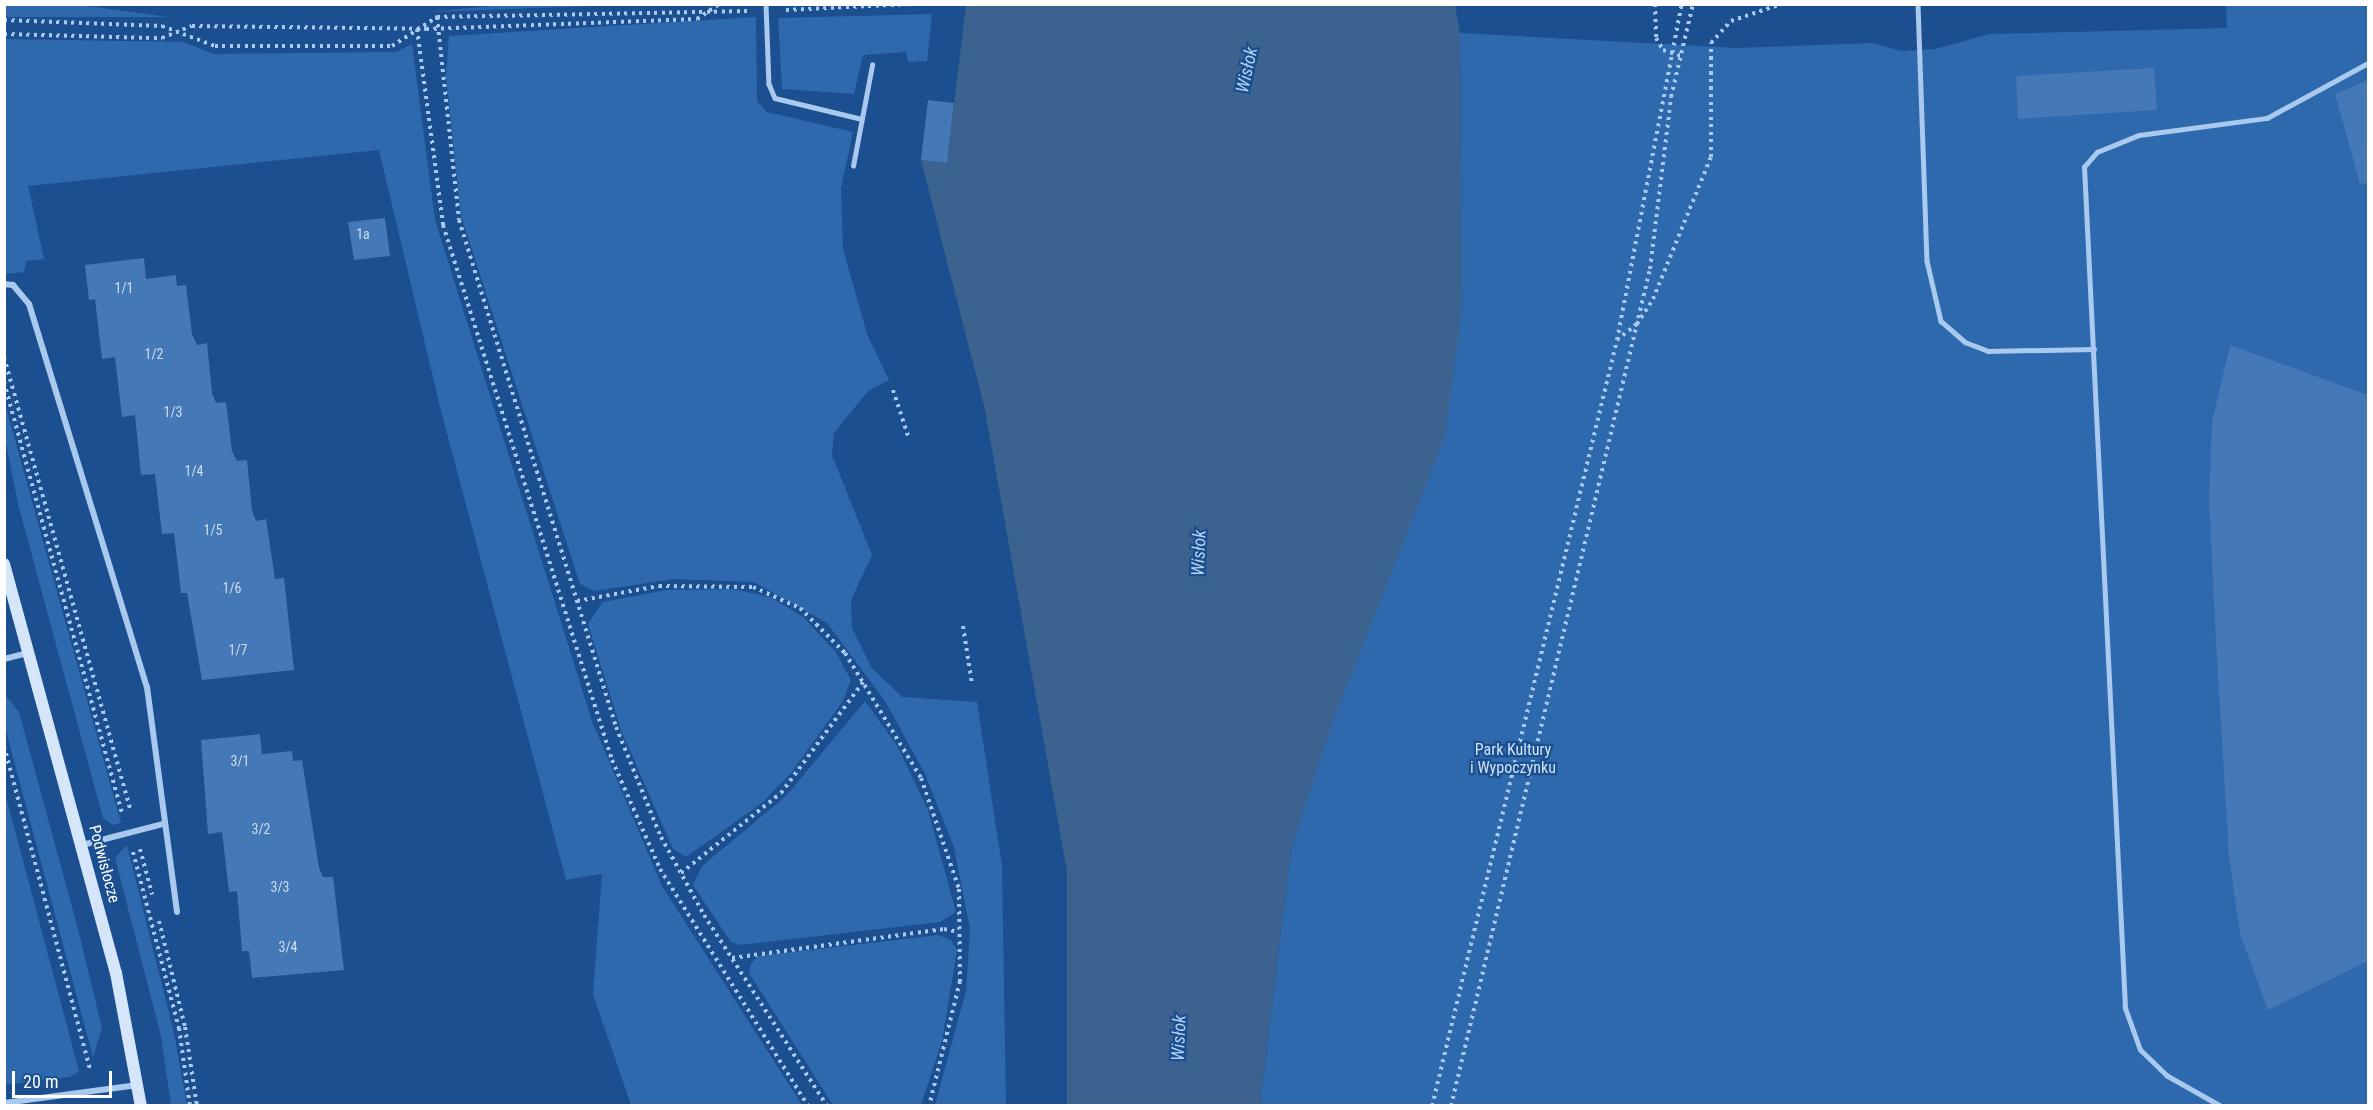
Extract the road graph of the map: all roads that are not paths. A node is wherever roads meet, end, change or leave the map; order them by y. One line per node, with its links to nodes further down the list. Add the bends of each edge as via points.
1 (765, 4): 5 (lane, via 769,84 775,98)
2 (1918, 4): 8 (lane, via 1927,261 1941,321 1965,342 1988,351)
3 (2368, 63): 8 (lane, via 2267,118 2139,135 2097,152 2084,167)
4 (872, 64): 5 (lane)
5 (862, 118): 6 (lane)
6 (854, 166)
7 (4, 284): 12 (street, via 13,285 29,304 144,679)
8 (2094, 349): 18 (lane, via 2125,1008 2140,1050 2167,1076)
9 (4, 564): 10 (street, Podwisłocze)
10 (28, 653): 11 (street); 13 (street, Podwisłocze)
11 (4, 659)
12 (162, 824): 13 (street); 14 (street)
13 (82, 845): 15 (street, Podwisłocze)
14 (177, 912)
15 (139, 1084): 16 (street); 17 (street, Podwisłocze)
16 (4, 1103)
17 (141, 1106)
18 (2220, 1106)

